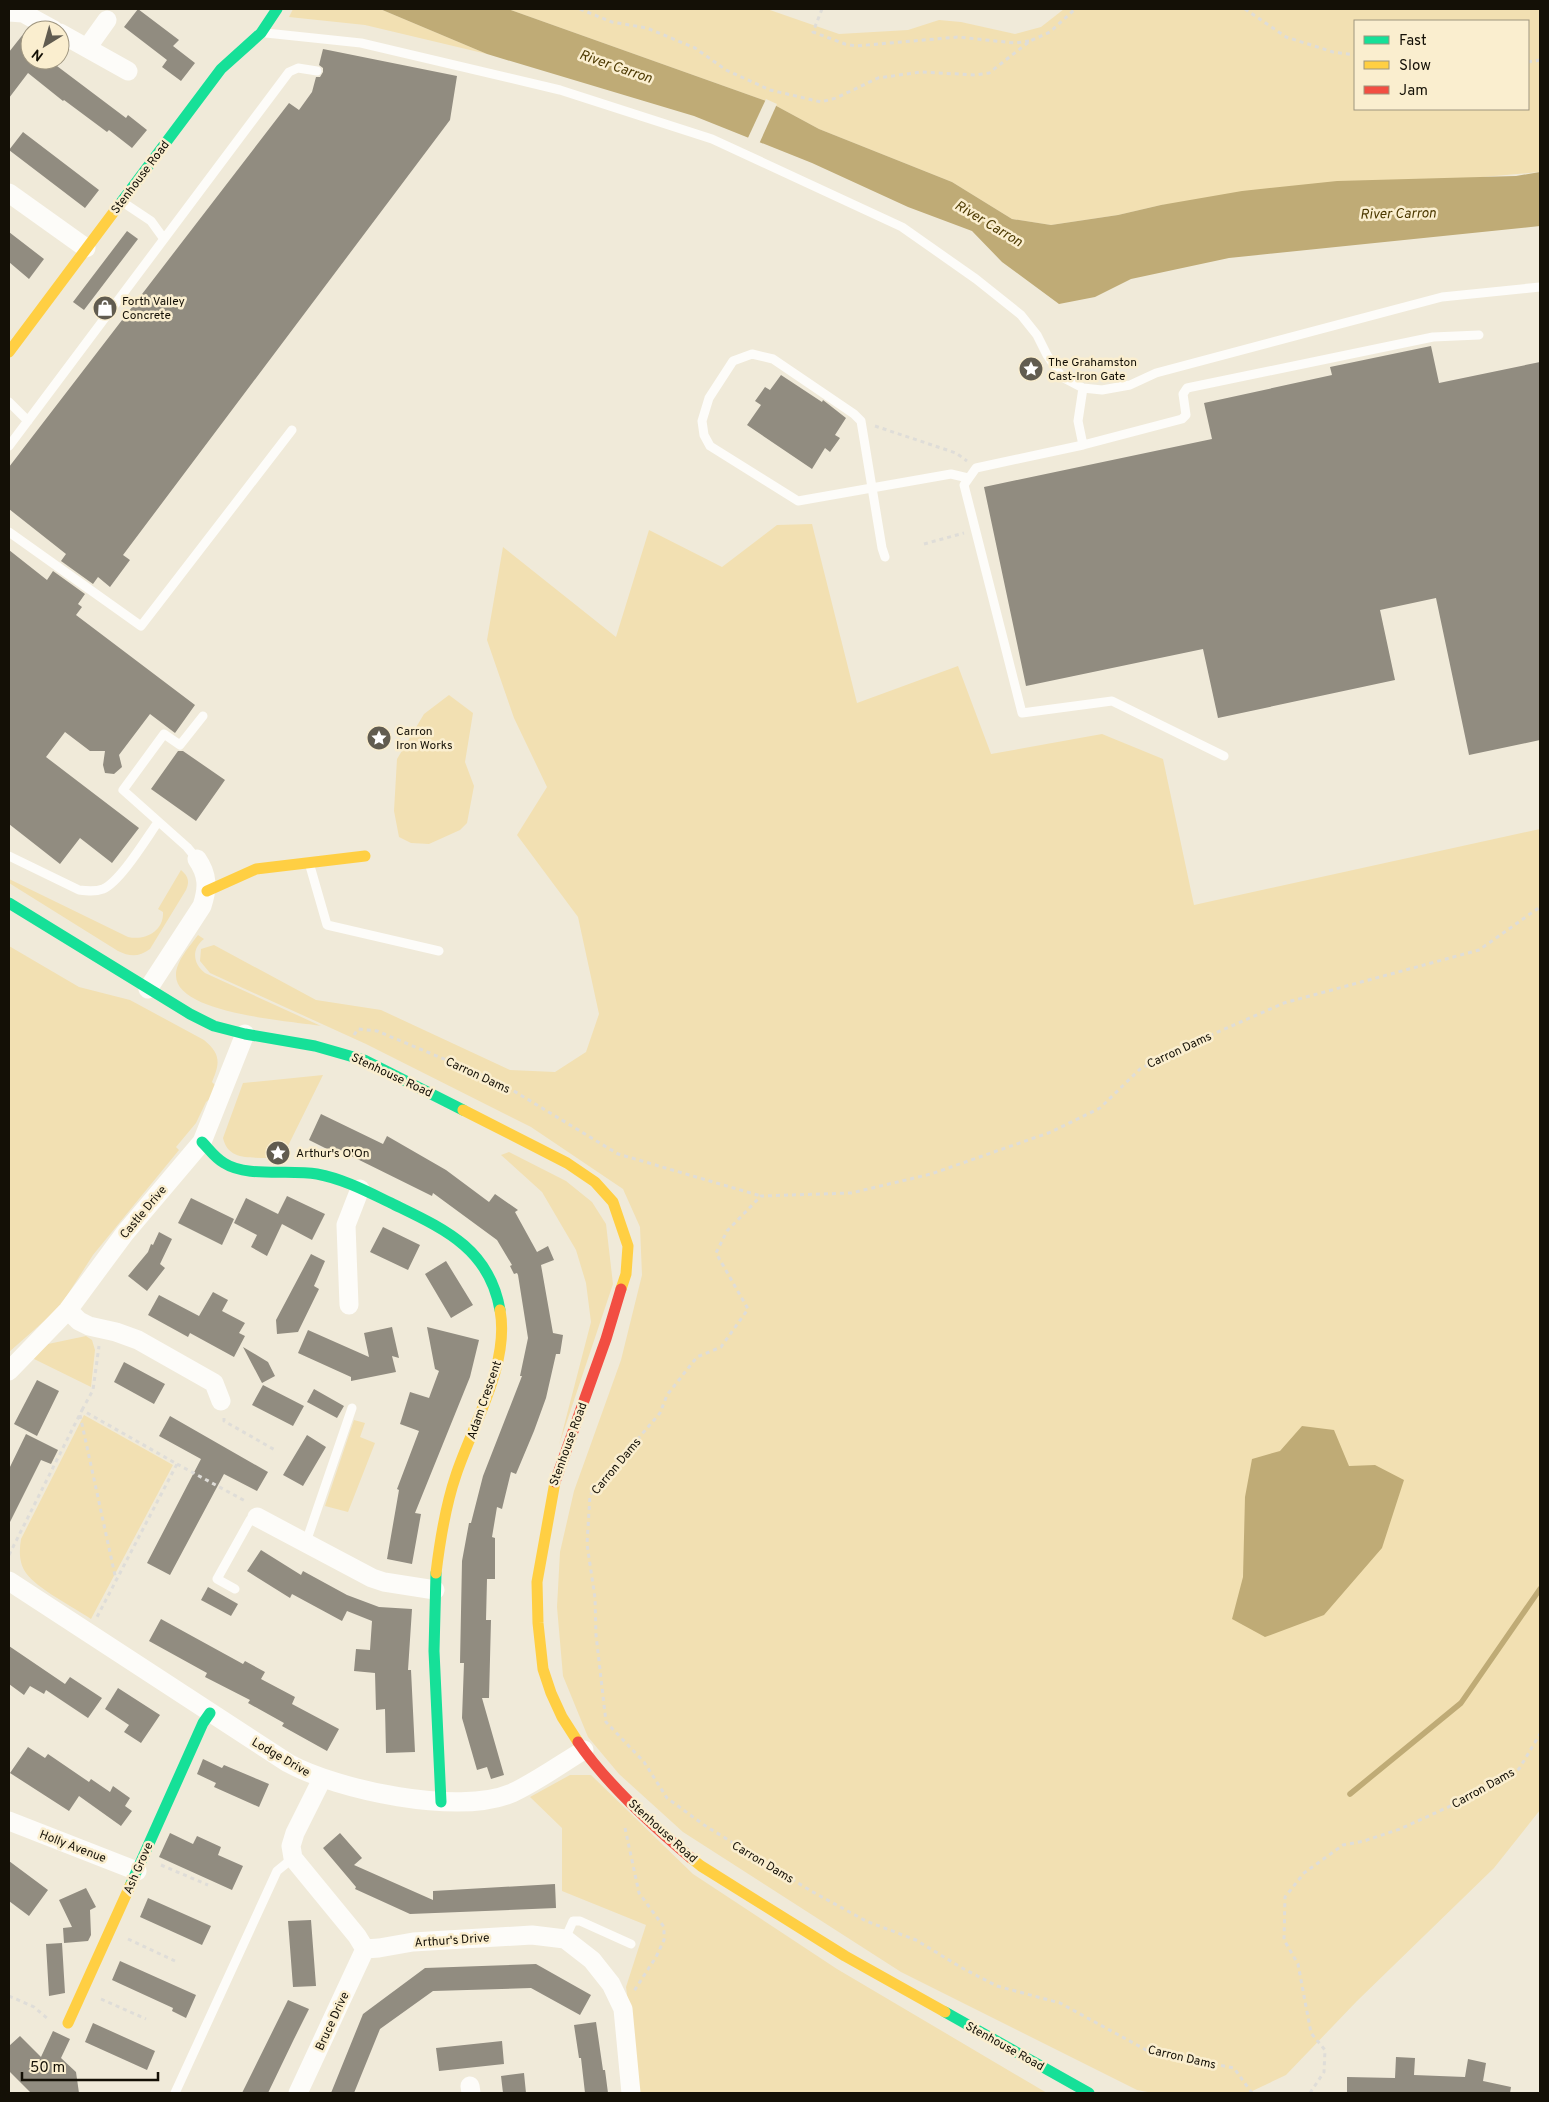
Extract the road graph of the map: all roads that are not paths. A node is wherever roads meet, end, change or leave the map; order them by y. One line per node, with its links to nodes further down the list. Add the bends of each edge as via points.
1 (9, 12): 3 (street, via 23,13)
2 (275, 12): 5 (street, Stenhouse Road)
3 (36, 20)
4 (107, 20): 7 (street)
5 (261, 33): 11 (street, Stenhouse Road, via 221,69); 17 (lane, via 361,43 560,90 712,139 902,227 1021,315 1038,335 1062,377)
6 (70, 39): 7 (street)
7 (86, 48): 8 (street)
8 (128, 70)
9 (317, 70): 12 (lane, via 298,68 289,72)
10 (9, 193): 13 (street)
11 (122, 201): 12 (lane, via 151,221); 13 (street, Stenhouse Road)
12 (164, 239): 19 (lane)
13 (86, 248): 16 (street, Stenhouse Road)
14 (1540, 287): 17 (lane, via 1442,297 1156,373 1130,385 1102,390)
15 (1479, 335): 21 (lane, via 1433,337 1187,388 1183,394 1186,415 1182,419)
16 (9, 352)
17 (1083, 388): 21 (lane, via 1078,421)
18 (9, 402): 19 (lane)
19 (28, 421): 22 (lane)
20 (292, 430): 25 (lane, via 141,626)
21 (1083, 445): 23 (lane, via 976,468)
22 (9, 446)
23 (968, 478): 24 (lane, via 951,474); 28 (lane, via 964,485 1022,713 1112,701)
24 (871, 487): 24 (lane, via 798,501 710,446 702,421 708,398 734,361 752,354 773,359 854,414 861,421); 26 (lane)
25 (9, 532)
26 (885, 557)
27 (202, 716): 29 (lane, via 180,746 164,734 124,790)
28 (1224, 756)
29 (158, 822): 30 (lane, via 114,881 98,890 79,890); 32 (lane)
30 (9, 856)
31 (365, 856): 33 (street)
32 (197, 859): 34 (street, via 206,877)
33 (309, 862): 34 (street, via 256,869); 36 (lane, via 327,925)
34 (207, 891): 37 (street, via 202,906)
35 (9, 903): 37 (street, Stenhouse Road)
36 (439, 951)
37 (148, 989): 38 (street, Stenhouse Road, via 214,1026)
38 (245, 1034): 39 (street, Castle Drive); 52 (street, Stenhouse Road, via 315,1046 364,1060 568,1163 595,1182 613,1202 628,1246 626,1274 552,1490 537,1582 543,1669 562,1717)
39 (202, 1142): 40 (street, Adam Crescent, via 230,1166 318,1174); 42 (street, Castle Drive, via 125,1232)
40 (360, 1189): 41 (street, via 346,1225); 50 (street, Adam Crescent, via 453,1235 483,1268 500,1307 500,1351 448,1501 439,1545)
41 (349, 1305)
42 (68, 1310): 43 (street, Castle Drive); 44 (street, via 84,1324 138,1340 214,1383)
43 (9, 1371)
44 (221, 1401)
45 (352, 1408): 47 (lane)
46 (257, 1517): 47 (street); 49 (lane, via 250,1520 217,1579)
47 (306, 1542): 50 (street, via 384,1582)
48 (9, 1581): 51 (street, Lodge Drive)
49 (235, 1589)
50 (435, 1590): 54 (street, Adam Crescent)
51 (210, 1714): 53 (street, Lodge Drive, via 288,1763); 57 (street, Ash Grove, via 203,1722)
52 (584, 1750): 54 (street, Lodge Drive, via 511,1793 475,1802); 65 (street, Stenhouse Road, via 652,1823 701,1866 845,1956)
53 (322, 1779): 54 (street, Lodge Drive); 56 (street, via 295,1833 291,1846)
54 (441, 1802)
55 (9, 1821): 57 (street, Holly Avenue)
56 (293, 1858): 60 (street); 62 (lane, via 277,1871)
57 (140, 1864): 61 (street, Ash Grove)
58 (565, 1939): 59 (lane, via 573,1921 580,1921); 60 (street, Arthur's Drive, via 532,1935 413,1942); 64 (street, via 592,1960 611,1984 623,2009)
59 (631, 1944)
60 (365, 1949): 63 (street, Bruce Drive)
61 (68, 2023)
62 (175, 2093)
63 (298, 2093)
64 (631, 2093)
65 (1089, 2093)

